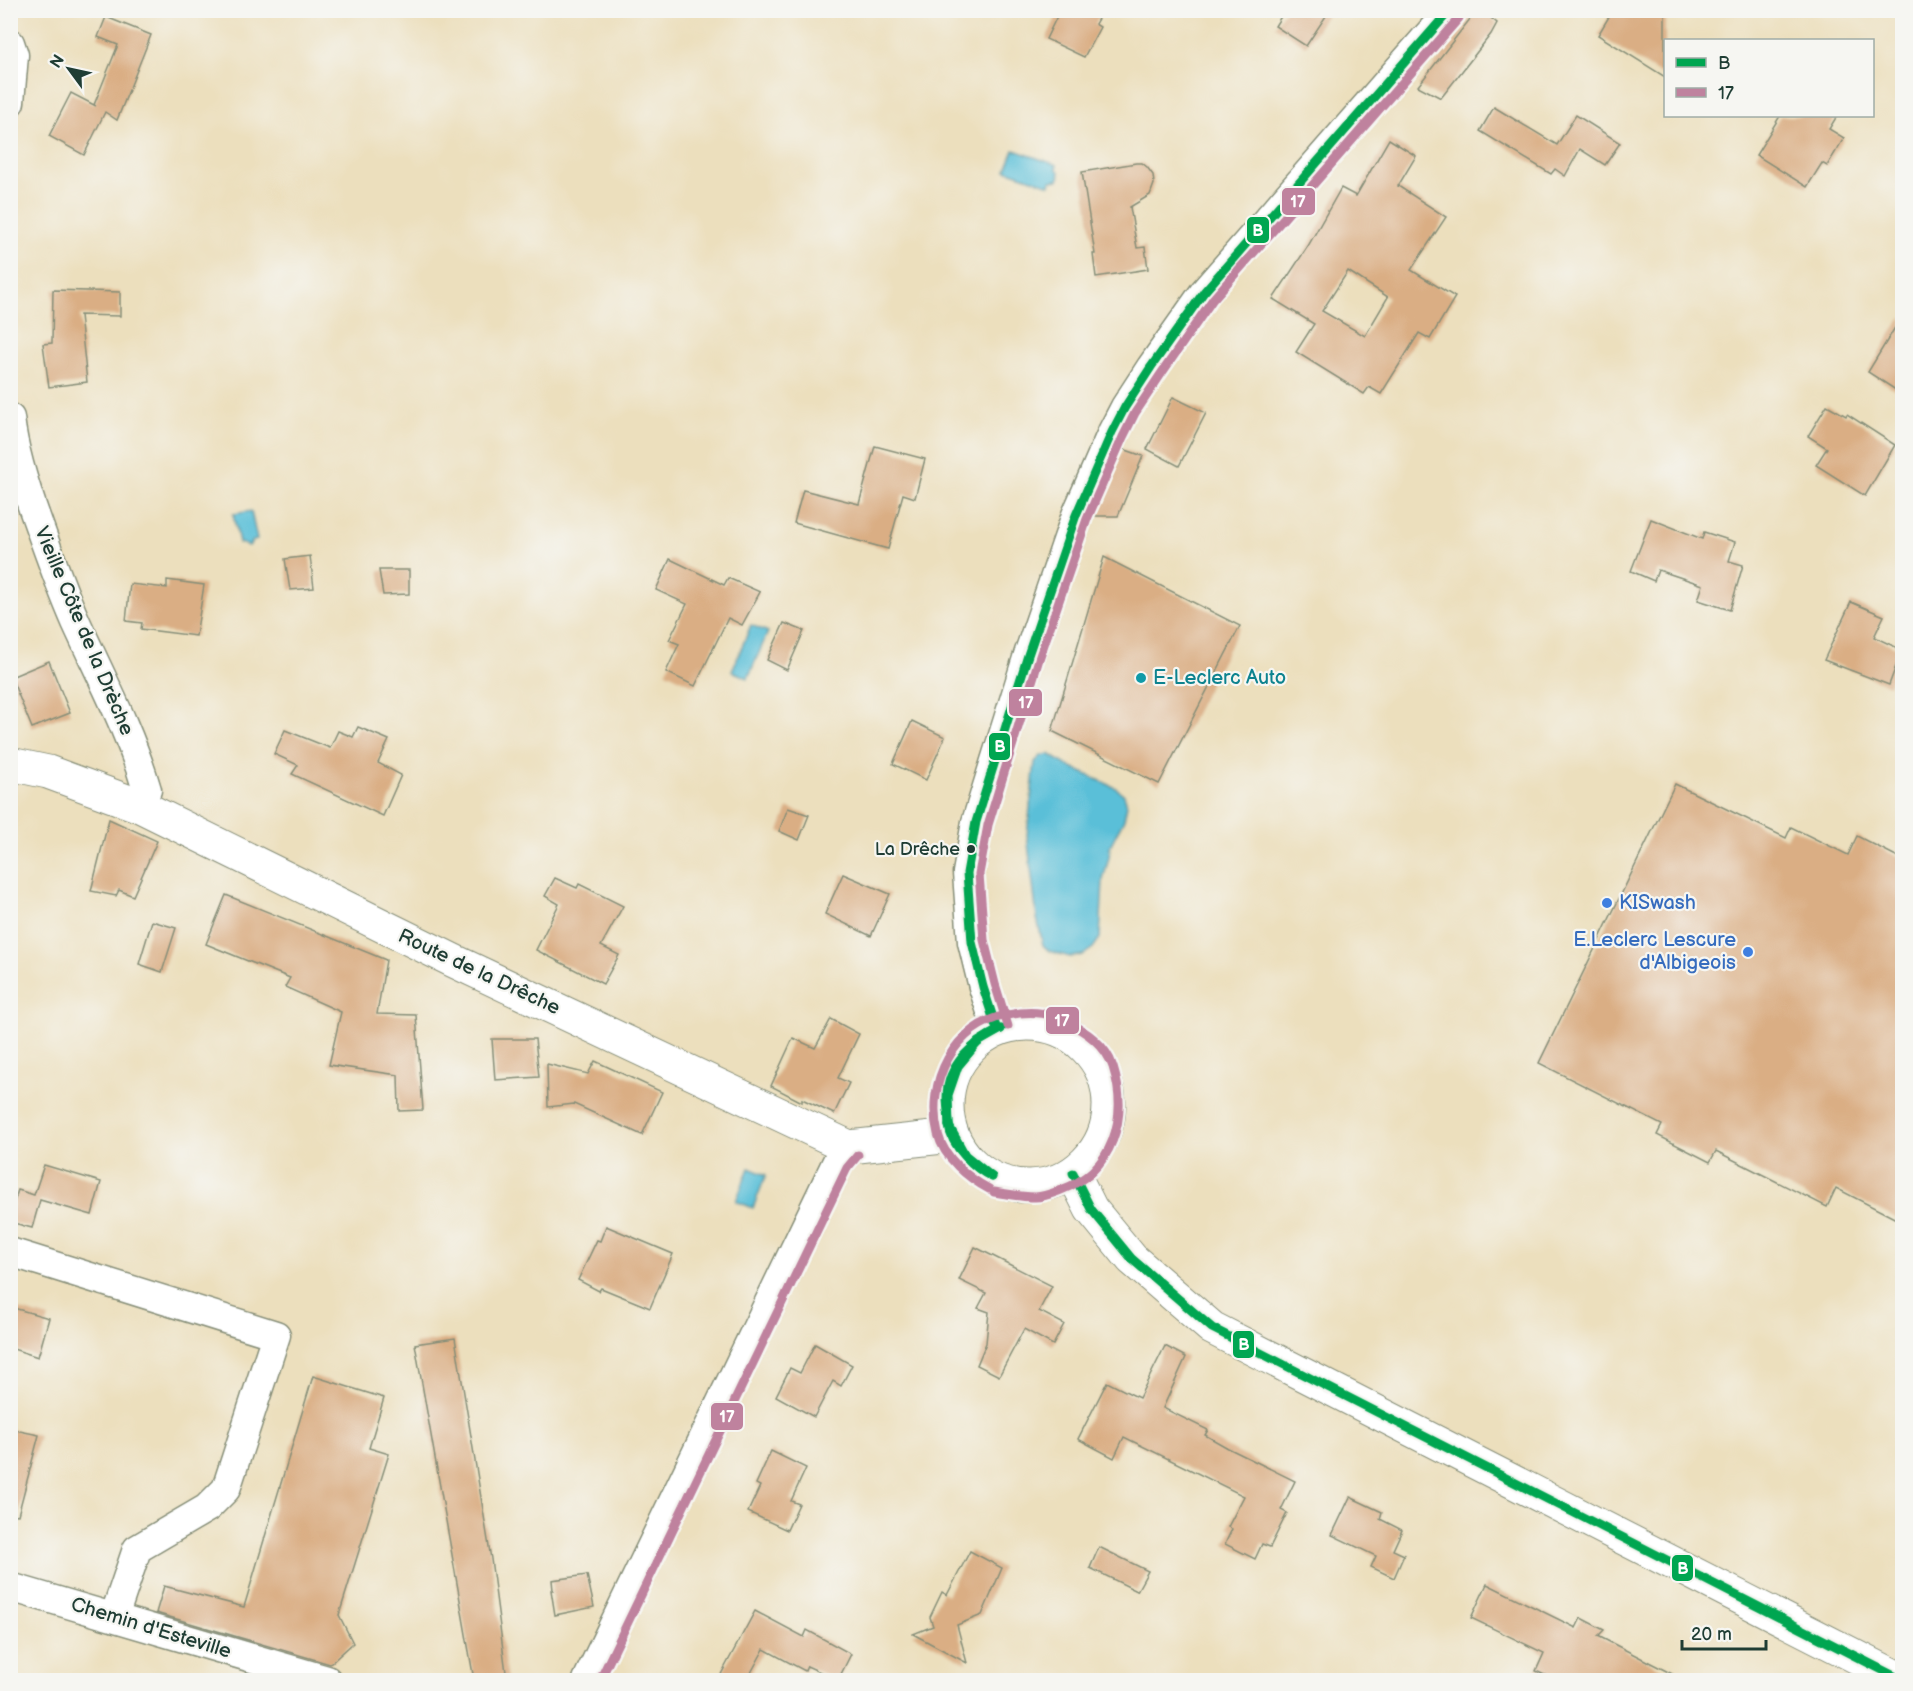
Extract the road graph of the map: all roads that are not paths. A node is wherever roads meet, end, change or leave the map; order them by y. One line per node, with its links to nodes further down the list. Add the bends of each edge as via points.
1 (1450, 10): 7 (street, via 1204,292 1151,367 1112,432 1076,515 976,822 968,873 972,942)
2 (10, 43): 3 (street, via 14,55)
3 (10, 102)
4 (10, 418): 6 (street, Vieille Côte de la Drèche, via 28,493 51,560 137,755 147,790)
5 (10, 764): 6 (street, Route de la Drêche, via 48,772)
6 (140, 806): 9 (street, Route de la Drêche, via 454,961)
7 (997, 1030): 8 (street, via 971,1048 953,1074 946,1104); 10 (street, via 1027,1024 1057,1029 1083,1046 1101,1071 1109,1103 1103,1135 1085,1162)
8 (952, 1136): 9 (street); 10 (street, via 959,1150 982,1173 1011,1185 1043,1185)
9 (849, 1147): 15 (street, via 832,1171)
10 (1072, 1173): 16 (street, via 1091,1209 1132,1259 1212,1328)
11 (10, 1252): 13 (street, via 276,1335 226,1488 207,1508 137,1549)
12 (10, 1587): 13 (street, Chemin d'Esteville)
13 (114, 1617): 14 (street, Chemin d'Esteville)
14 (327, 1680)
15 (587, 1680)
16 (1902, 1680)

